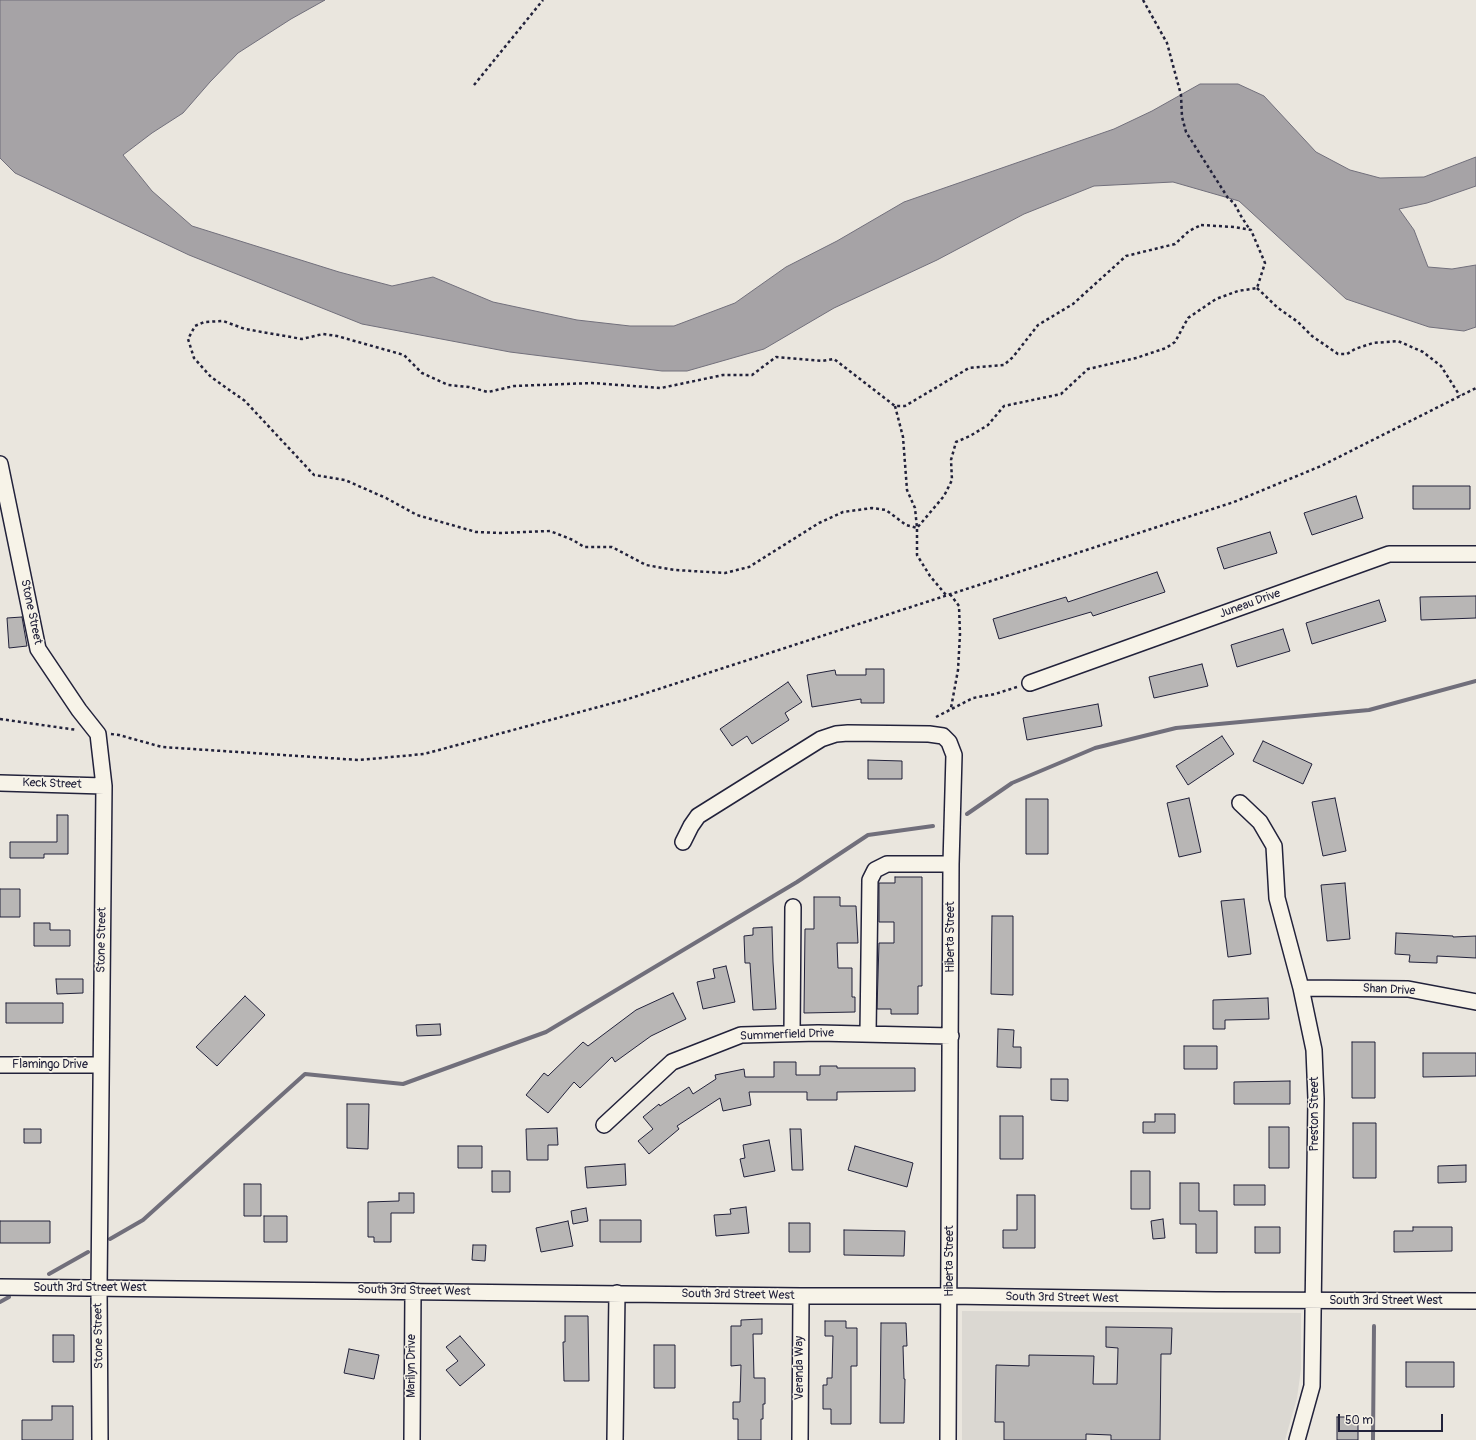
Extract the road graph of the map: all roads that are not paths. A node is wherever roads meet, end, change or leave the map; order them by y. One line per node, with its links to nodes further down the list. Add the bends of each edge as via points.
1 (0, 464): 5 (street, Stone Street, via 38,649 98,734)
2 (1476, 554): 3 (street, Juneau Drive, via 1389,554)
3 (1030, 683)
4 (0, 783): 5 (street, Keck Street)
5 (104, 786): 16 (street, Stone Street)
6 (1240, 803): 10 (street, Preston Street, via 1260,822 1274,846 1278,898)
7 (683, 842): 8 (street, Hiberta Street, via 698,816 821,739 848,733 936,734 949,742 954,755)
8 (951, 864): 13 (street, via 887,864 875,870 870,880); 14 (street, Hiberta Street)
9 (793, 908): 12 (street)
10 (1301, 988): 11 (street, Shan Drive, via 1408,989); 24 (street, Preston Street, via 1314,1050)
11 (1476, 1002)
12 (792, 1033): 13 (street, Summerfield Drive); 17 (street, Summerfield Drive, via 741,1035 672,1062)
13 (868, 1034): 14 (street, Summerfield Drive)
14 (951, 1036): 23 (street, Hiberta Street)
15 (0, 1065): 16 (street, Flamingo Drive)
16 (101, 1065): 19 (street, Stone Street)
17 (604, 1125)
18 (0, 1287): 19 (street, South 3rd Street West)
19 (98, 1288): 20 (street, South 3rd Street West); 26 (street, Stone Street)
20 (413, 1291): 21 (street, South 3rd Street West); 27 (street, Marilyn Drive)
21 (617, 1294): 22 (street, South 3rd Street West); 28 (street)
22 (800, 1296): 23 (street, South 3rd Street West); 29 (street, Veranda Way)
23 (949, 1296): 24 (street, South 3rd Street West); 30 (street, Hiberta Street)
24 (1314, 1300): 25 (street, South 3rd Street West); 31 (street, Preston Street, via 1312,1386)
25 (1476, 1301)
26 (100, 1440)
27 (412, 1440)
28 (615, 1440)
29 (800, 1440)
30 (948, 1440)
31 (1297, 1440)

